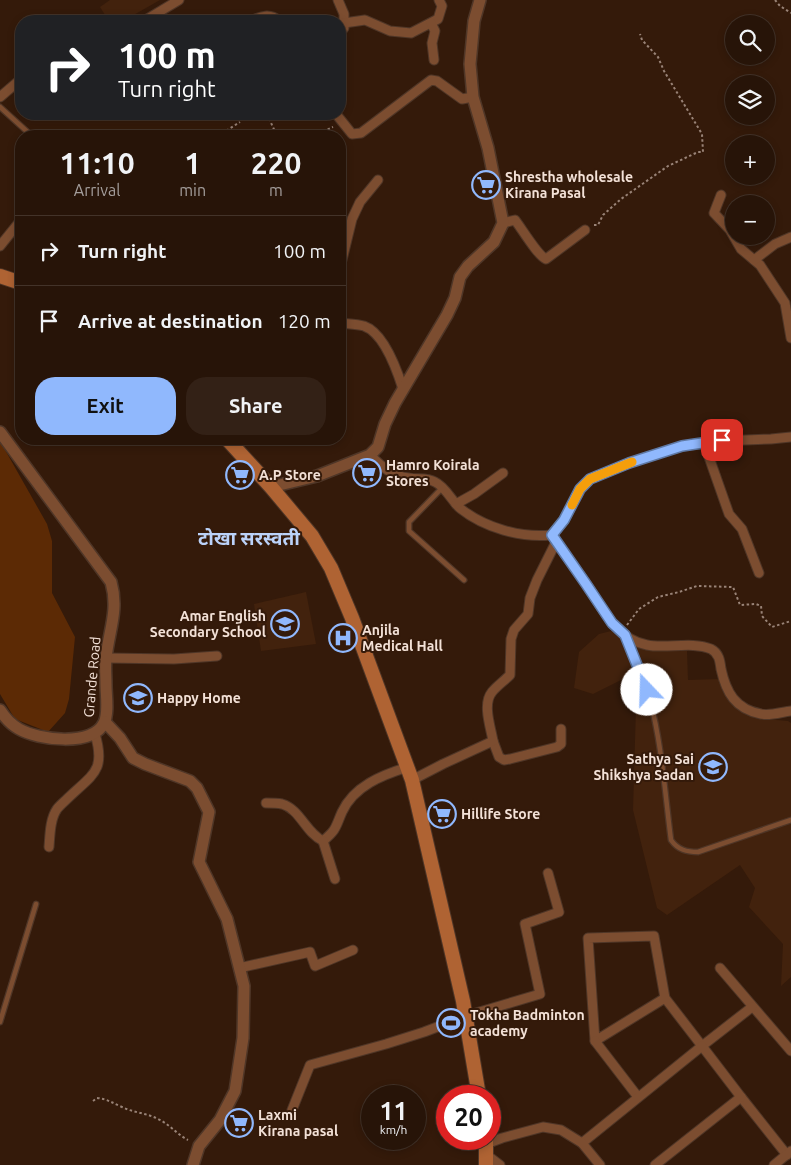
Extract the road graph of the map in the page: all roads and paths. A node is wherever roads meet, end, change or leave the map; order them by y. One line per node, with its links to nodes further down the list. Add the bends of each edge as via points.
1 (179, 0): 7 (street)
2 (338, 0): 8 (street)
3 (439, 0): 10 (street, via 442,6 438,19)
4 (480, 0): 14 (street, via 471,40)
5 (775, 0): 6 (path)
6 (791, 14)
7 (154, 15)
8 (344, 15)
9 (346, 23): 10 (street, via 365,20 390,31 411,34)
10 (431, 23): 12 (street, via 435,31 432,43)
11 (640, 34): 27 (path, via 658,57 702,134 703,152 668,166 621,199 603,215 598,225 586,226)
12 (434, 60)
13 (15, 84): 15 (street)
14 (474, 96): 18 (street, via 462,99 431,80 361,133 352,134); 25 (street)
15 (0, 97)
16 (0, 107): 20 (lane)
17 (336, 120): 22 (path)
18 (341, 120)
19 (240, 122): 21 (path)
20 (25, 130)
21 (227, 130)
22 (322, 130)
23 (378, 180): 29 (street, via 360,202)
24 (721, 194): 31 (street, via 714,213 730,230 741,249)
25 (502, 223): 27 (street, via 515,220 541,257 546,259); 36 (street, via 494,242 460,277 456,298)
26 (15, 227): 30 (street)
27 (584, 230)
28 (791, 237): 31 (street, via 775,244)
29 (346, 244)
30 (0, 246)
31 (754, 260): 35 (street, via 785,303)
32 (0, 277): 33 (main road)
33 (15, 281)
34 (346, 324): 36 (street, via 363,326 374,332 390,355)
35 (791, 338)
36 (403, 389): 41 (street, via 385,424 378,447)
37 (0, 432): 52 (street, Grande Road, via 111,582 115,596)
38 (791, 436): 39 (street)
39 (704, 443): 46 (street, via 682,446 590,479 580,489); 47 (street, via 729,514 742,529)
40 (232, 445): 43 (main road)
41 (370, 455): 43 (street, via 317,476); 44 (street, via 393,475 424,478)
42 (503, 474): 45 (street)
43 (271, 487): 59 (main road, via 312,536 331,568)
44 (442, 488): 45 (street); 48 (lane, via 409,522 409,530)
45 (456, 504): 46 (street, via 492,526)
46 (554, 539): 50 (street); 58 (street, via 530,598 528,614 514,630 511,639 510,675 491,692 489,698)
47 (759, 573)
48 (464, 580)
49 (791, 621): 50 (path, via 772,627 762,616 761,606 740,605 733,587 697,586 658,597 639,609)
50 (623, 634): 54 (street, via 645,645 711,649 719,657 726,689 733,700 761,714); 61 (lane, via 644,678 651,702 671,840 676,847 698,852)
51 (217, 656): 52 (street)
52 (106, 658): 55 (street, Grande Road)
53 (0, 710): 57 (street, Grande Road, via 20,729 52,739)
54 (791, 711)
55 (105, 722): 57 (street, Grande Road); 68 (street, via 133,758 190,781 197,788 209,812 198,862 226,919)
56 (561, 729): 58 (street, via 561,744 557,747 510,759 500,757)
57 (95, 734): 63 (street, via 100,762 92,777 56,810)
58 (493, 741): 59 (street, via 443,764)
59 (410, 774): 62 (street, via 386,773 368,784 354,795 342,812 338,826); 72 (main road)
60 (266, 803): 62 (street, via 283,804 315,837)
61 (791, 820)
62 (323, 840): 65 (street)
63 (49, 847)
64 (548, 873): 72 (street, via 560,912 525,924 540,994)
65 (336, 879)
66 (36, 904): 73 (lane)
67 (353, 950): 68 (street, via 315,966 310,952)
68 (239, 968): 83 (street, via 244,986 243,1038 234,1091 220,1120)
69 (720, 968): 71 (street)
70 (665, 998): 74 (street); 74 (street, via 654,936 588,938); 75 (street)
71 (752, 1007): 75 (street); 76 (street)
72 (466, 1016): 77 (main road); 81 (street, via 424,1032 310,1065)
73 (0, 1022)
74 (595, 1041): 79 (street)
75 (702, 1046): 78 (street); 79 (street)
76 (791, 1051)
77 (477, 1085)
78 (741, 1097): 85 (street); 89 (street)
79 (638, 1098): 82 (street)
80 (94, 1102): 83 (path, via 97,1098 105,1099 123,1108 148,1114)
81 (292, 1110)
82 (582, 1143): 84 (street, via 561,1130 544,1127 502,1138); 88 (street)
83 (199, 1146): 86 (street)
84 (486, 1151): 87 (street)
85 (789, 1153): 90 (street)
86 (193, 1165)
87 (500, 1165)
88 (600, 1165)
89 (655, 1165)
90 (774, 1165)

